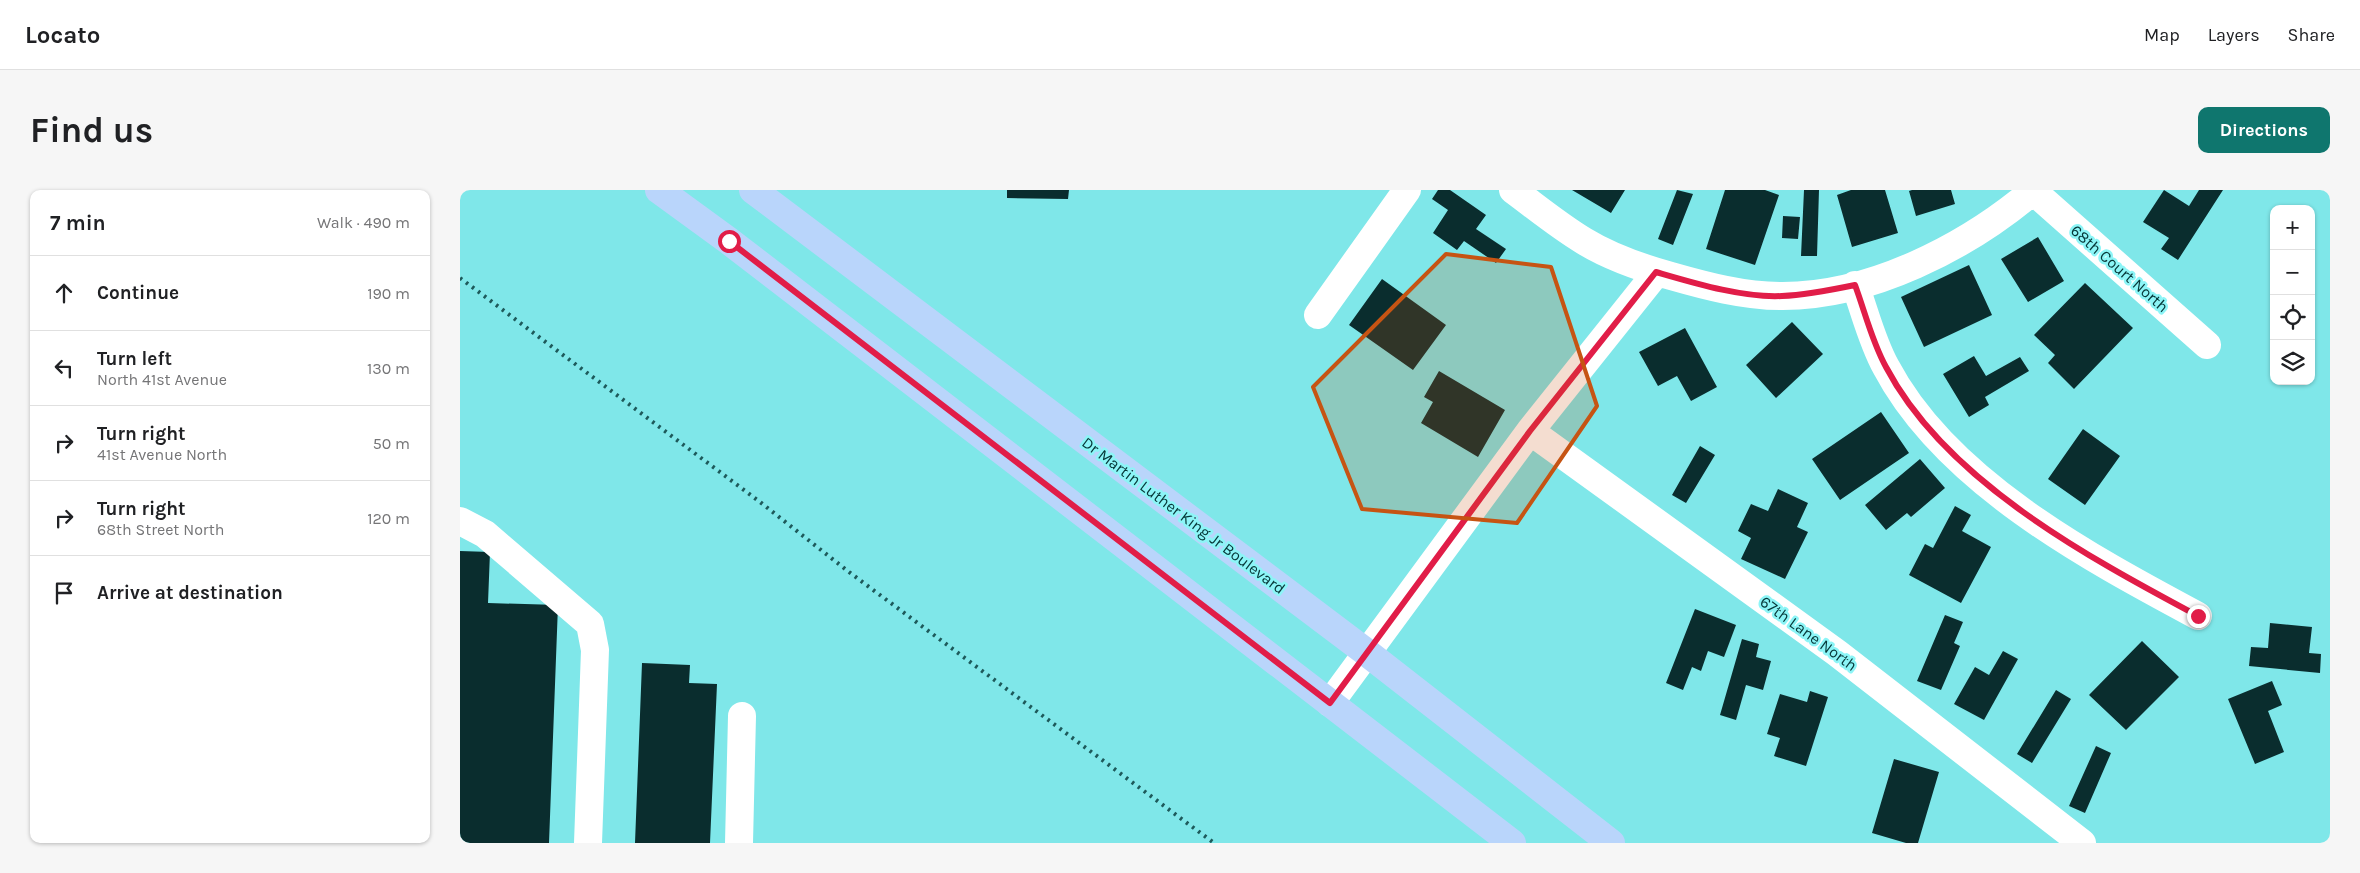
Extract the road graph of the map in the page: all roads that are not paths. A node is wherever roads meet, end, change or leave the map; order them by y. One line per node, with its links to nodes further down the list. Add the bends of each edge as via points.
1 (659, 190): 14 (main road)
2 (753, 190): 13 (main road, Dr Martin Luther King Jr Boulevard)
3 (1407, 190): 8 (street)
4 (1513, 190): 6 (street, via 1584,241)
5 (2033, 190): 7 (street, via 1995,222 1963,242 1911,267); 9 (street, 68th Court North)
6 (1656, 272): 7 (street, via 1696,284 1759,295 1781,296); 10 (street)
7 (1855, 285): 12 (street, via 1884,365 1916,413 1973,473 2042,524 2116,572)
8 (1318, 315)
9 (2207, 345)
10 (1530, 431): 13 (street); 20 (street, 67th Lane North, via 1837,653)
11 (460, 521): 16 (street, via 485,534 590,624 595,650)
12 (2198, 616)
13 (1366, 652): 14 (street); 19 (main road, Dr Martin Luther King Jr Boulevard)
14 (1330, 703): 18 (main road)
15 (742, 716): 17 (street)
16 (588, 843)
17 (739, 843)
18 (1512, 843)
19 (1611, 843)
20 (2082, 843)

